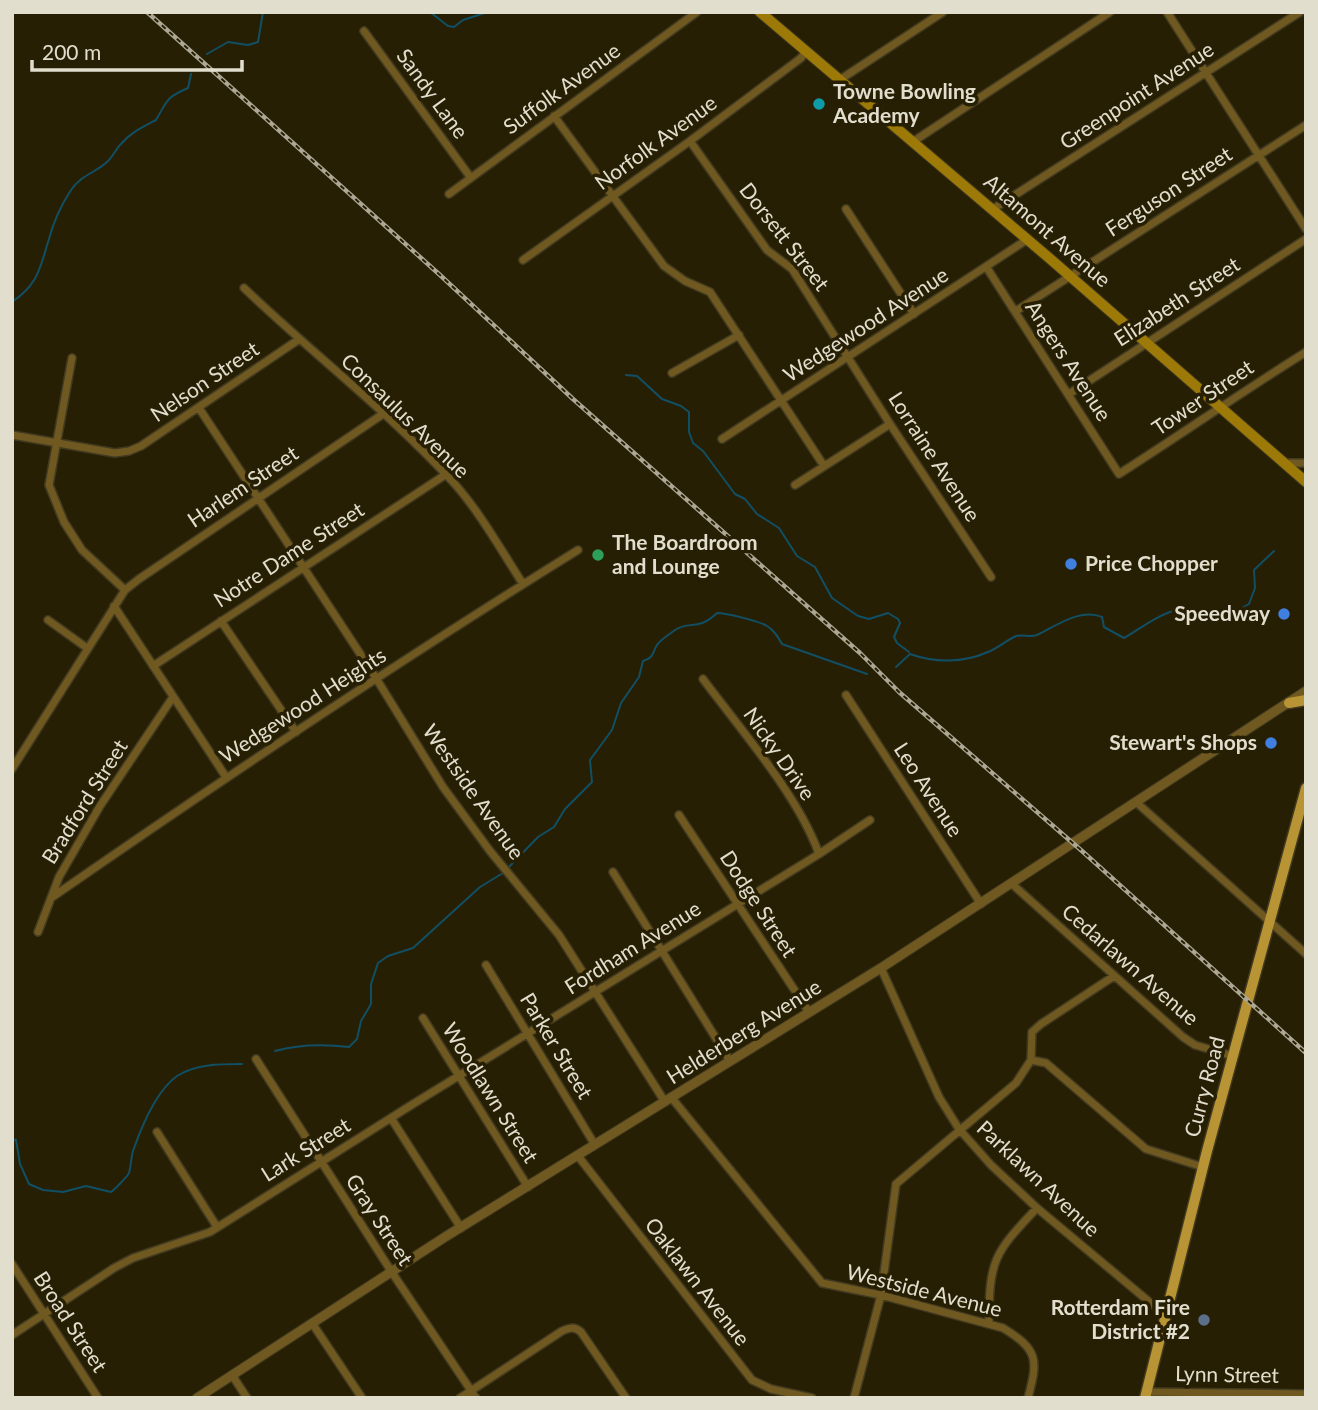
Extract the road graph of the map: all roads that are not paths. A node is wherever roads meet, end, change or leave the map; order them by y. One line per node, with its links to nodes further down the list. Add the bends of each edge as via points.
1 (697, 12): 11 (street, Suffolk Avenue)
2 (943, 12): 10 (street)
3 (1110, 12): 14 (street)
4 (1167, 12): 9 (street)
5 (1300, 12): 9 (street, Greenpoint Avenue)
6 (767, 14): 8 (main road, Altamont Avenue)
7 (364, 31): 16 (street, Sandy Lane)
8 (806, 51): 10 (main road, Altamont Avenue); 13 (street, Norfolk Avenue)
9 (1205, 73): 15 (street); 20 (street, Greenpoint Avenue)
10 (841, 79): 14 (main road, Altamont Avenue)
11 (554, 116): 16 (street, Suffolk Avenue); 18 (street)
12 (1306, 125): 15 (street, Ferguson Street)
13 (690, 141): 18 (street, Norfolk Avenue); 34 (street, Dorsett Street, via 767,250 792,269)
14 (914, 141): 20 (main road, Altamont Avenue)
15 (1259, 155): 21 (street); 26 (street, Ferguson Street)
16 (471, 178): 17 (street, Suffolk Avenue)
17 (449, 194)
18 (611, 197): 24 (street, Norfolk Avenue); 30 (street, via 664,266 710,292)
19 (846, 209): 29 (street)
20 (993, 209): 22 (main road, Altamont Avenue)
21 (1306, 229)
22 (1028, 239): 25 (street, Wedgewood Avenue); 26 (main road, Altamont Avenue)
23 (1306, 239): 32 (street, Elizabeth Street)
24 (523, 260)
25 (987, 268): 28 (street, Angers Avenue); 29 (street, Wedgewood Avenue)
26 (1071, 276): 28 (street, Ferguson Street); 32 (main road, Altamont Avenue)
27 (244, 288): 31 (street, Consaulus Avenue)
28 (1016, 312): 37 (street, Angers Avenue)
29 (914, 314): 34 (street, Wedgewood Avenue)
30 (739, 335): 36 (street); 38 (street)
31 (298, 340): 39 (street, Nelson Street); 41 (street, Consaulus Avenue)
32 (1146, 342): 37 (street, Elizabeth Street); 40 (main road, Altamont Avenue)
33 (1306, 352): 40 (street, Tower Street)
34 (849, 356): 38 (street, Wedgewood Avenue); 42 (street, Lorraine Avenue)
35 (72, 358): 45 (street)
36 (672, 373)
37 (1069, 394): 49 (street, Angers Avenue)
38 (781, 400): 44 (street, Wedgewood Avenue); 48 (street)
39 (199, 408): 45 (street, Nelson Street, via 130,451 115,453); 53 (street, Westside Avenue)
40 (1220, 408): 46 (main road, Altamont Avenue); 49 (street, Tower Street)
41 (383, 414): 50 (street, Consaulus Avenue); 53 (street, Harlem Street)
42 (890, 424): 48 (street); 56 (street, Lorraine Avenue)
43 (12, 435): 45 (street)
44 (722, 439)
45 (57, 442): 58 (street, via 49,485 64,522 82,550)
46 (1283, 463): 47 (street); 51 (main road, Altamont Avenue)
47 (1306, 463)
48 (824, 466): 52 (street)
49 (1119, 474)
50 (445, 475): 55 (street, Notre Dame Street); 57 (street, Consaulus Avenue)
51 (1304, 479)
52 (795, 485)
53 (258, 499): 55 (street, Westside Avenue); 58 (street, Harlem Street)
54 (578, 550): 57 (street, Wedgewood Heights)
55 (304, 567): 61 (street, Notre Dame Street); 64 (street, Westside Avenue)
56 (991, 577)
57 (523, 584): 64 (street, Wedgewood Heights)
58 (125, 590): 59 (street)
59 (114, 606): 62 (street); 63 (street)
60 (48, 620): 62 (street)
61 (221, 621): 63 (street, Notre Dame Street); 71 (street)
62 (87, 648): 72 (street)
63 (153, 666): 68 (street)
64 (376, 677): 71 (street, Wedgewood Heights); 91 (street, Westside Avenue, via 443,787 559,935)
65 (703, 679): 78 (street, Nicky Drive, via 780,783)
66 (1306, 691): 70 (street, Helderberg Avenue)
67 (846, 695): 83 (street, Leo Avenue)
68 (173, 697): 73 (street); 81 (street, Bradford Street, via 100,806)
69 (1306, 700): 70 (main road)
70 (1289, 703): 75 (street, Helderberg Avenue)
71 (296, 732): 73 (street, Wedgewood Heights)
72 (12, 769)
73 (226, 777): 81 (street, Wedgewood Heights)
74 (1305, 796): 84 (main road, Curry Road)
75 (1136, 802): 80 (street, Helderberg Avenue); 84 (street)
76 (679, 815): 82 (street, Dodge Street)
77 (870, 820): 78 (street, Fordham Avenue)
78 (819, 854): 82 (street, Fordham Avenue)
79 (613, 872): 86 (street)
80 (1012, 884): 83 (street, Helderberg Avenue); 90 (street, Cedarlawn Avenue)
81 (51, 898): 85 (street, Bradford Street)
82 (737, 905): 86 (street, Fordham Avenue); 92 (street, Dodge Street)
83 (981, 905): 89 (street, Helderberg Avenue)
84 (1269, 921): 87 (street); 95 (main road, Curry Road)
85 (38, 932)
86 (662, 951): 91 (street, Fordham Avenue); 98 (street)
87 (1306, 954)
88 (486, 965): 94 (street, Parker Street)
89 (881, 968): 92 (street, Helderberg Avenue); 103 (street, Parklawn Avenue, via 939,1097)
90 (1114, 976): 95 (street, Cedarlawn Avenue, via 1183,1037); 97 (street, via 1031,1032)
91 (596, 993): 94 (street, Fordham Avenue); 100 (street, Westside Avenue)
92 (809, 1012): 98 (street, Helderberg Avenue)
93 (423, 1018): 99 (street, Woodlawn Street)
94 (528, 1034): 99 (street, Fordham Avenue); 105 (street, Parker Street)
95 (1233, 1056): 108 (main road, Curry Road)
96 (256, 1059): 107 (street, Gray Street)
97 (1031, 1059): 103 (street, via 1016,1083); 108 (street, via 1046,1063 1146,1149)
98 (730, 1061): 100 (street, Helderberg Avenue)
99 (459, 1075): 101 (street, Fordham Avenue); 109 (street, Woodlawn Street)
100 (668, 1100): 105 (street, Helderberg Avenue); 115 (street, Westside Avenue, via 822,1283)
101 (413, 1104): 102 (street, Lark Street)
102 (391, 1118): 107 (street, Lark Street); 112 (street)
103 (959, 1129): 110 (street, Parklawn Avenue); 115 (street, via 896,1184)
104 (157, 1132): 111 (street)
105 (595, 1145): 106 (street, Helderberg Avenue)
106 (578, 1156): 109 (street, Helderberg Avenue); 122 (street, Oaklawn Avenue, via 734,1360 752,1380)
107 (321, 1161): 111 (street, Lark Street); 114 (street, Gray Street)
108 (1203, 1167): 117 (main road, Curry Road)
109 (527, 1187): 112 (street, Helderberg Avenue)
110 (1037, 1208): 117 (street, Parklawn Avenue); 119 (street, via 1006,1241 993,1265)
111 (218, 1227): 116 (street, Lark Street, via 133,1258)
112 (461, 1228): 114 (street, Helderberg Avenue)
113 (12, 1264): 116 (street, Broad Street)
114 (391, 1271): 118 (street, Helderberg Avenue); 123 (street, Gray Street)
115 (881, 1295): 119 (street, Westside Avenue); 134 (street)
116 (43, 1315): 120 (street, Lark Street); 126 (street, Broad Street)
117 (1165, 1315): 125 (main road, Curry Road)
118 (312, 1323): 121 (street, Helderberg Avenue); 129 (street)
119 (989, 1324): 135 (street, Westside Avenue, via 1003,1328 1030,1349 1036,1367)
120 (12, 1335)
121 (232, 1375): 127 (street, Helderberg Avenue); 128 (street)
122 (771, 1389): 132 (street); 133 (street, Oaklawn Avenue)
123 (473, 1394): 130 (street); 131 (street, via 562,1331 576,1328)
124 (1306, 1394): 125 (street, Lynn Street)
125 (1146, 1395)
126 (98, 1398)
127 (197, 1398)
128 (247, 1398)
129 (362, 1398)
130 (460, 1398)
131 (626, 1398)
132 (769, 1398)
133 (811, 1398)
134 (854, 1398)
135 (1028, 1398)

